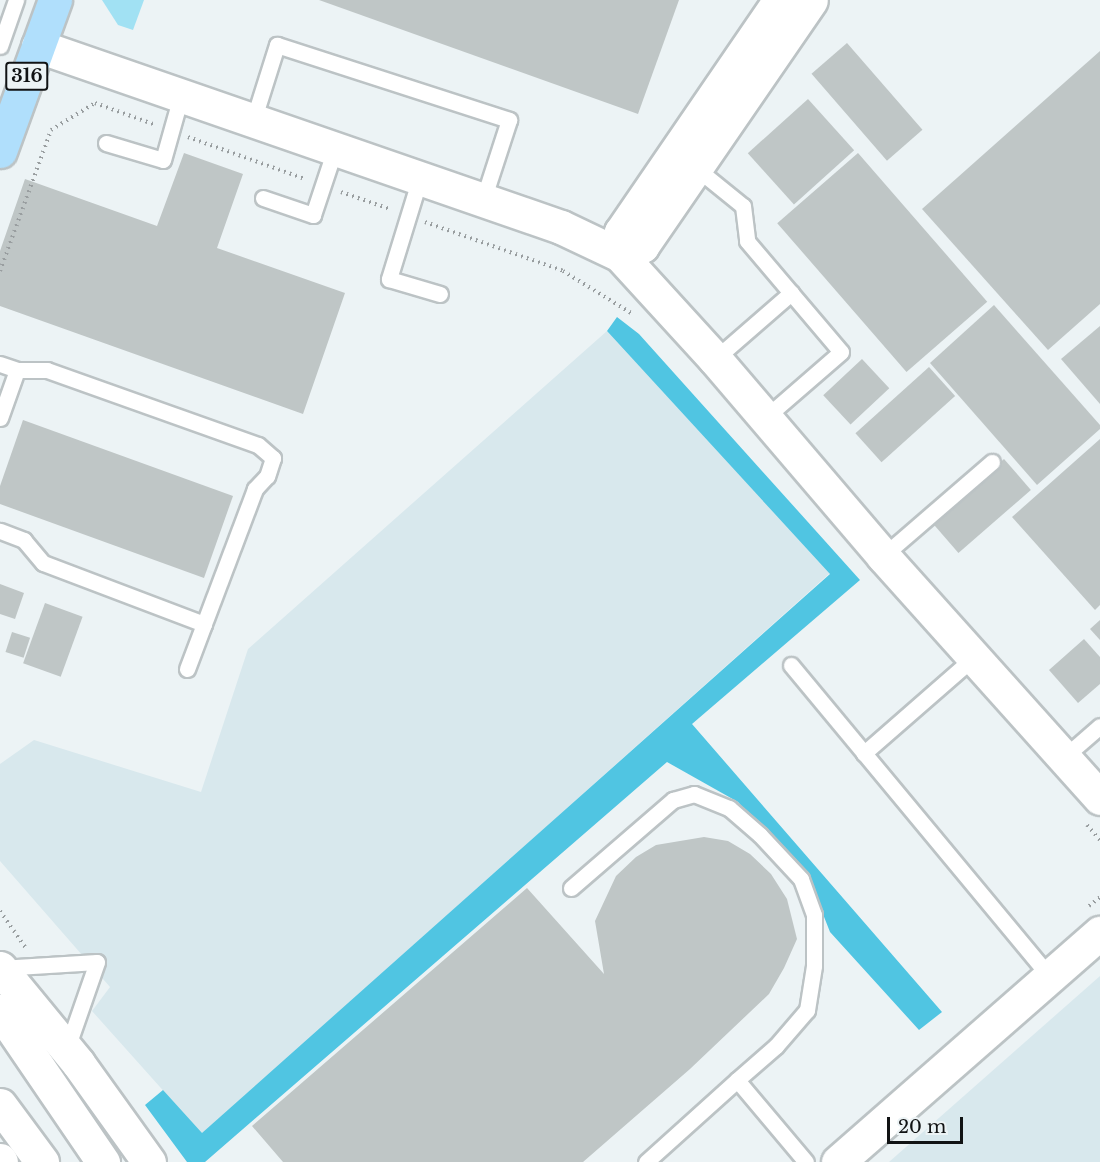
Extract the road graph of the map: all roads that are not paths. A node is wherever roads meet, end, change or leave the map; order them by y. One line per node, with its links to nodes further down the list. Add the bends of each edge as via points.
1 (16, 0): 5 (lane)
2 (55, 0): 6 (main road, 316)
3 (780, 0): 16 (street, via 621,232)
4 (811, 0): 12 (street)
5 (0, 46)
6 (38, 46): 7 (street); 11 (main road, 316)
7 (181, 96): 8 (street); 9 (lane, via 163,160)
8 (253, 121): 10 (street); 15 (lane, via 278,45 509,120)
9 (106, 142)
10 (335, 149): 13 (street); 14 (lane, via 313,215)
11 (0, 151)
12 (696, 168): 16 (street, via 642,246); 17 (lane, via 743,206 747,241)
13 (420, 178): 15 (street); 18 (lane, via 389,279)
14 (263, 198)
15 (483, 200): 16 (street, via 561,227)
16 (620, 255): 19 (street)
17 (791, 293): 19 (lane); 22 (lane, via 842,352)
18 (440, 294)
19 (715, 359): 22 (street)
20 (0, 364): 21 (lane)
21 (17, 370): 23 (lane); 27 (lane, via 47,370 258,445 273,458 267,476 255,489)
22 (766, 417): 26 (street)
23 (0, 418)
24 (992, 462): 26 (lane)
25 (0, 531): 27 (lane, via 24,540 43,563)
26 (883, 556): 28 (street)
27 (204, 624): 30 (lane)
28 (973, 658): 32 (lane); 33 (street)
29 (791, 665): 32 (lane)
30 (187, 669)
31 (1100, 726): 33 (lane)
32 (864, 753): 38 (lane)
33 (1062, 759): 34 (street)
34 (1092, 811)
35 (571, 888): 41 (lane, via 674,800 694,794 729,808 801,879 814,915 814,966 807,1010 776,1046)
36 (1100, 933): 38 (street)
37 (0, 968): 40 (street); 40 (lane, via 97,962)
38 (1049, 976): 48 (street)
39 (0, 1011): 44 (street)
40 (67, 1048): 45 (street)
41 (737, 1080): 46 (lane); 47 (lane)
42 (0, 1105): 43 (street)
43 (42, 1162)
44 (103, 1162)
45 (149, 1162)
46 (646, 1162)
47 (806, 1162)
48 (838, 1162)

